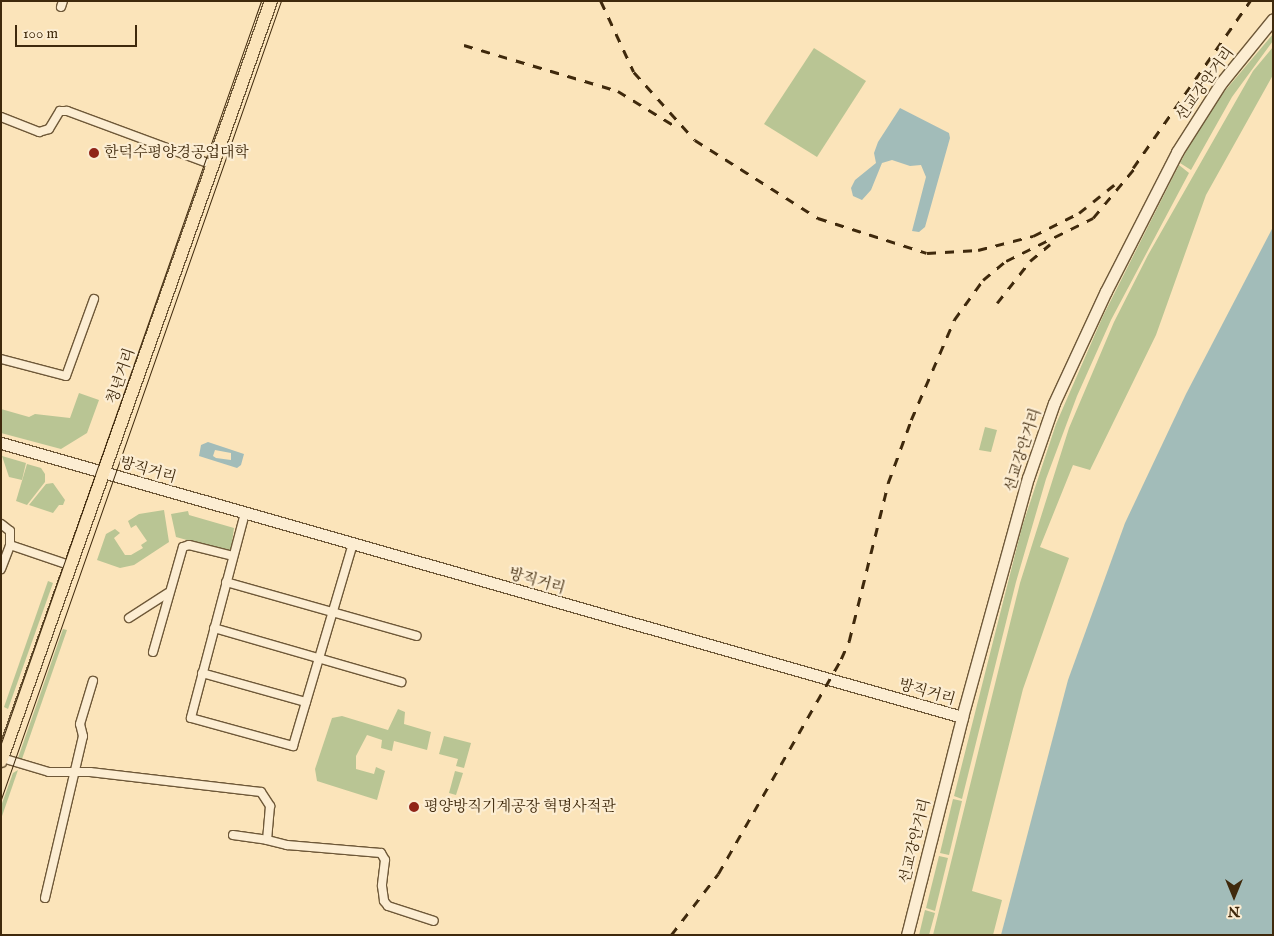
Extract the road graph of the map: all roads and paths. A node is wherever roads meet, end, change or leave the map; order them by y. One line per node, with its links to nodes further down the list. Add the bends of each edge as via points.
1 (271, 1): 4 (main road, 청년거리)
2 (1273, 19): 28 (street, 선교강안거리, via 1221,84 1177,152 1106,291 1054,403 1028,478)
3 (1, 117): 4 (street, via 39,132 49,128 60,111 67,111)
4 (213, 165): 8 (main road, 청년거리)
5 (94, 299): 6 (street, via 66,376)
6 (1, 359)
7 (1, 443): 8 (street, 방직거리)
8 (104, 473): 9 (street, 방직거리); 14 (main road, 청년거리)
9 (245, 513): 11 (street, 방직거리); 13 (street)
10 (1, 524): 12 (street, via 10,531)
11 (353, 544): 18 (street); 28 (street, 방직거리)
12 (10, 545): 14 (street); 15 (street)
13 (233, 556): 16 (street); 17 (street, via 189,545 183,547)
14 (72, 566): 29 (main road, 청년거리)
15 (1, 569)
16 (226, 582): 18 (street); 20 (street)
17 (168, 593): 19 (street); 22 (street)
18 (333, 611): 21 (street); 23 (street)
19 (129, 618)
20 (214, 628): 23 (street); 24 (street)
21 (417, 636)
22 (153, 652)
23 (318, 660): 26 (street); 27 (street)
24 (202, 673): 27 (street); 27 (street, via 190,718 293,746)
25 (93, 681): 30 (street, via 80,724 83,736)
26 (401, 682)
27 (306, 702)
28 (962, 717): 35 (street, 선교강안거리)
29 (2, 759): 30 (street, via 49,772)
30 (73, 773): 32 (street, via 90,772 261,792 270,806); 33 (street)
31 (234, 835): 32 (street)
32 (267, 840): 34 (street, via 287,845 380,853 385,860 384,901 388,906)
33 (45, 898)
34 (434, 921)
35 (906, 935)

